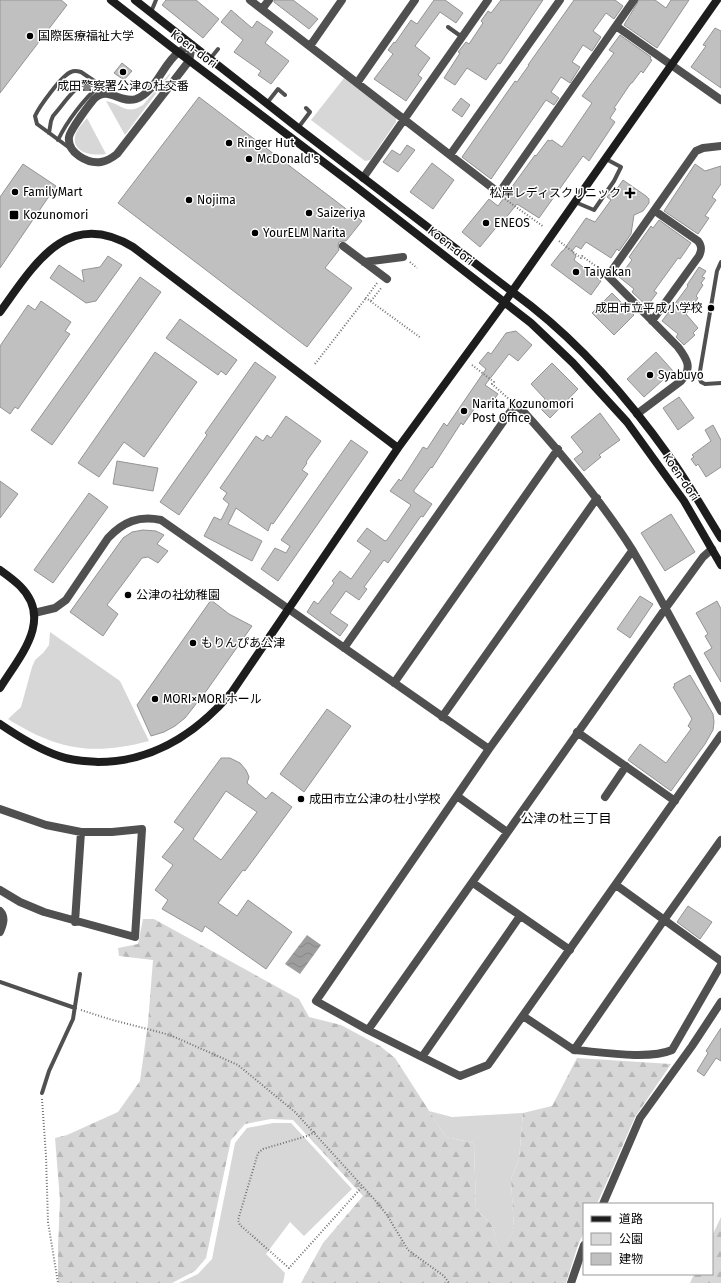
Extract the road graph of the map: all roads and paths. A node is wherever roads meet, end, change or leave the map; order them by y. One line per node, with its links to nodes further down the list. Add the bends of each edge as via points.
1 (111, 0): 20 (street, Koen-dori)
2 (135, 0): 13 (street, Koen-dori)
3 (156, 0): 13 (lane)
4 (250, 0): 12 (street)
5 (269, 0): 12 (street)
6 (342, 0): 18 (street)
7 (415, 0): 25 (street)
8 (488, 0): 16 (street)
9 (560, 0): 38 (street)
10 (634, 0): 14 (street)
11 (717, 0): 23 (street)
12 (262, 9): 18 (street)
13 (151, 12): 17 (street, Koen-dori)
14 (616, 26): 23 (street); 41 (street)
15 (448, 27): 16 (lane)
16 (462, 37): 32 (street)
17 (192, 45): 20 (street); 21 (street, Koen-dori); 22 (street)
18 (310, 46): 25 (street)
19 (218, 48): 21 (lane)
20 (178, 52): 22 (street, Koen-dori); 27 (street, via 144,94 130,100)
21 (210, 59): 30 (street, Koen-dori)
22 (189, 61): 37 (street, via 117,154 109,160 92,162); 56 (street, Koen-dori, via 355,186)
23 (671, 65): 29 (street); 39 (street)
24 (91, 79): 26 (lane); 34 (lane, via 80,84 53,116); 34 (lane, via 81,72 71,72 62,78 40,106 35,116 36,121)
25 (357, 83): 32 (street)
26 (100, 85): 27 (lane); 35 (lane, via 63,130)
27 (112, 94): 37 (street, via 106,93 94,99 71,132 70,145)
28 (284, 95): 30 (lane, via 278,89)
29 (721, 100)
30 (267, 104): 33 (street, Koen-dori)
31 (306, 108): 33 (lane, via 310,112)
32 (404, 118): 38 (street); 40 (street)
33 (298, 128): 40 (street, Koen-dori)
34 (49, 133): 35 (lane)
35 (58, 140): 37 (lane)
36 (721, 146): 43 (street, via 696,151)
37 (74, 152)
38 (450, 155): 41 (street)
39 (606, 159): 42 (street); 42 (lane, via 621,167 594,210)
40 (363, 178): 53 (street, Koen-dori)
41 (499, 192): 44 (path)
42 (575, 202): 53 (street)
43 (654, 211): 51 (street); 58 (street, via 698,241 702,250)
44 (544, 227)
45 (560, 241): 51 (path)
46 (343, 246): 48 (street)
47 (403, 257): 48 (street)
48 (364, 262): 52 (street)
49 (721, 262): 50 (lane)
50 (719, 271): 63 (lane)
51 (608, 276): 58 (street)
52 (384, 279): 54 (path); 55 (path)
53 (512, 292): 56 (street); 66 (street, Koen-dori, via 539,312 581,351)
54 (366, 298): 55 (path); 60 (path)
55 (371, 301): 59 (path)
56 (504, 303): 67 (street); 71 (street, Koen-dori, via 531,323 573,363 627,422 684,501)
57 (0, 312): 67 (street, via 34,265 62,241 84,234 115,238 133,247)
58 (652, 321): 62 (street, via 686,357)
59 (421, 338)
60 (314, 364)
61 (472, 365): 65 (path, via 494,382 492,384)
62 (686, 375): 63 (lane); 66 (street)
63 (699, 377): 64 (lane, via 705,384)
64 (721, 383)
65 (515, 405): 68 (street); 78 (street)
66 (637, 414): 70 (street, Koen-dori, via 689,485)
67 (398, 448): 75 (street)
68 (558, 449): 69 (street); 79 (street)
69 (596, 498): 72 (street); 82 (street)
70 (721, 538)
71 (712, 549): 73 (street, Koen-dori); 76 (street, via 703,557)
72 (632, 551): 76 (street); 86 (street)
73 (721, 565)
74 (0, 570): 77 (street, via 20,586 31,602)
75 (288, 609): 77 (street, via 170,525 161,520 141,518 116,529 66,600 55,608); 78 (street); 83 (street, via 220,706 195,728 170,744 141,757 121,761 72,760 38,748)
76 (665, 609): 81 (street); 84 (street)
77 (34, 613): 80 (street, via 34,630 29,642)
78 (344, 648): 79 (street)
79 (394, 683): 82 (street)
80 (0, 688)
81 (721, 711)
82 (442, 717): 86 (street)
83 (0, 724)
84 (577, 732): 87 (street); 93 (street)
85 (721, 735): 90 (street)
86 (489, 749): 88 (street)
87 (626, 766): 89 (street); 90 (street)
88 (457, 796): 93 (street); 111 (street, via 316,1001)
89 (605, 797)
90 (675, 801): 96 (street)
91 (0, 809): 92 (street, via 46,825)
92 (81, 832): 101 (street); 101 (street, via 142,829 135,937)
93 (507, 832): 95 (street)
94 (721, 840): 100 (street)
95 (473, 883): 99 (street); 111 (street)
96 (616, 885): 100 (street); 103 (street)
97 (0, 890): 101 (street, via 20,902)
98 (0, 910): 102 (street, via 4,919)
99 (520, 916): 103 (street); 113 (street)
100 (664, 920): 104 (street); 112 (street)
101 (75, 922)
102 (0, 932)
103 (570, 950): 110 (street)
104 (721, 961)
105 (721, 965): 112 (street, via 672,1050 644,1055)
106 (80, 974): 109 (lane)
107 (0, 982): 109 (lane)
108 (721, 1002): 117 (street, via 640,1118)
109 (74, 1008): 114 (lane, via 73,1019); 115 (path, via 170,1035 238,1065)
110 (523, 1016): 112 (street); 113 (street, via 488,1065 481,1068 460,1076)
111 (368, 1030): 113 (street)
112 (574, 1050)
113 (422, 1057)
114 (42, 1092): 119 (path, via 48,1222)
115 (315, 1132): 116 (path); 116 (path, via 263,1149 258,1153 238,1220 240,1225 289,1268)
116 (362, 1187): 120 (path, via 387,1216 408,1250 444,1276)
117 (603, 1203)
118 (583, 1248): 121 (street)
119 (58, 1283)
120 (449, 1283)
121 (571, 1283)

